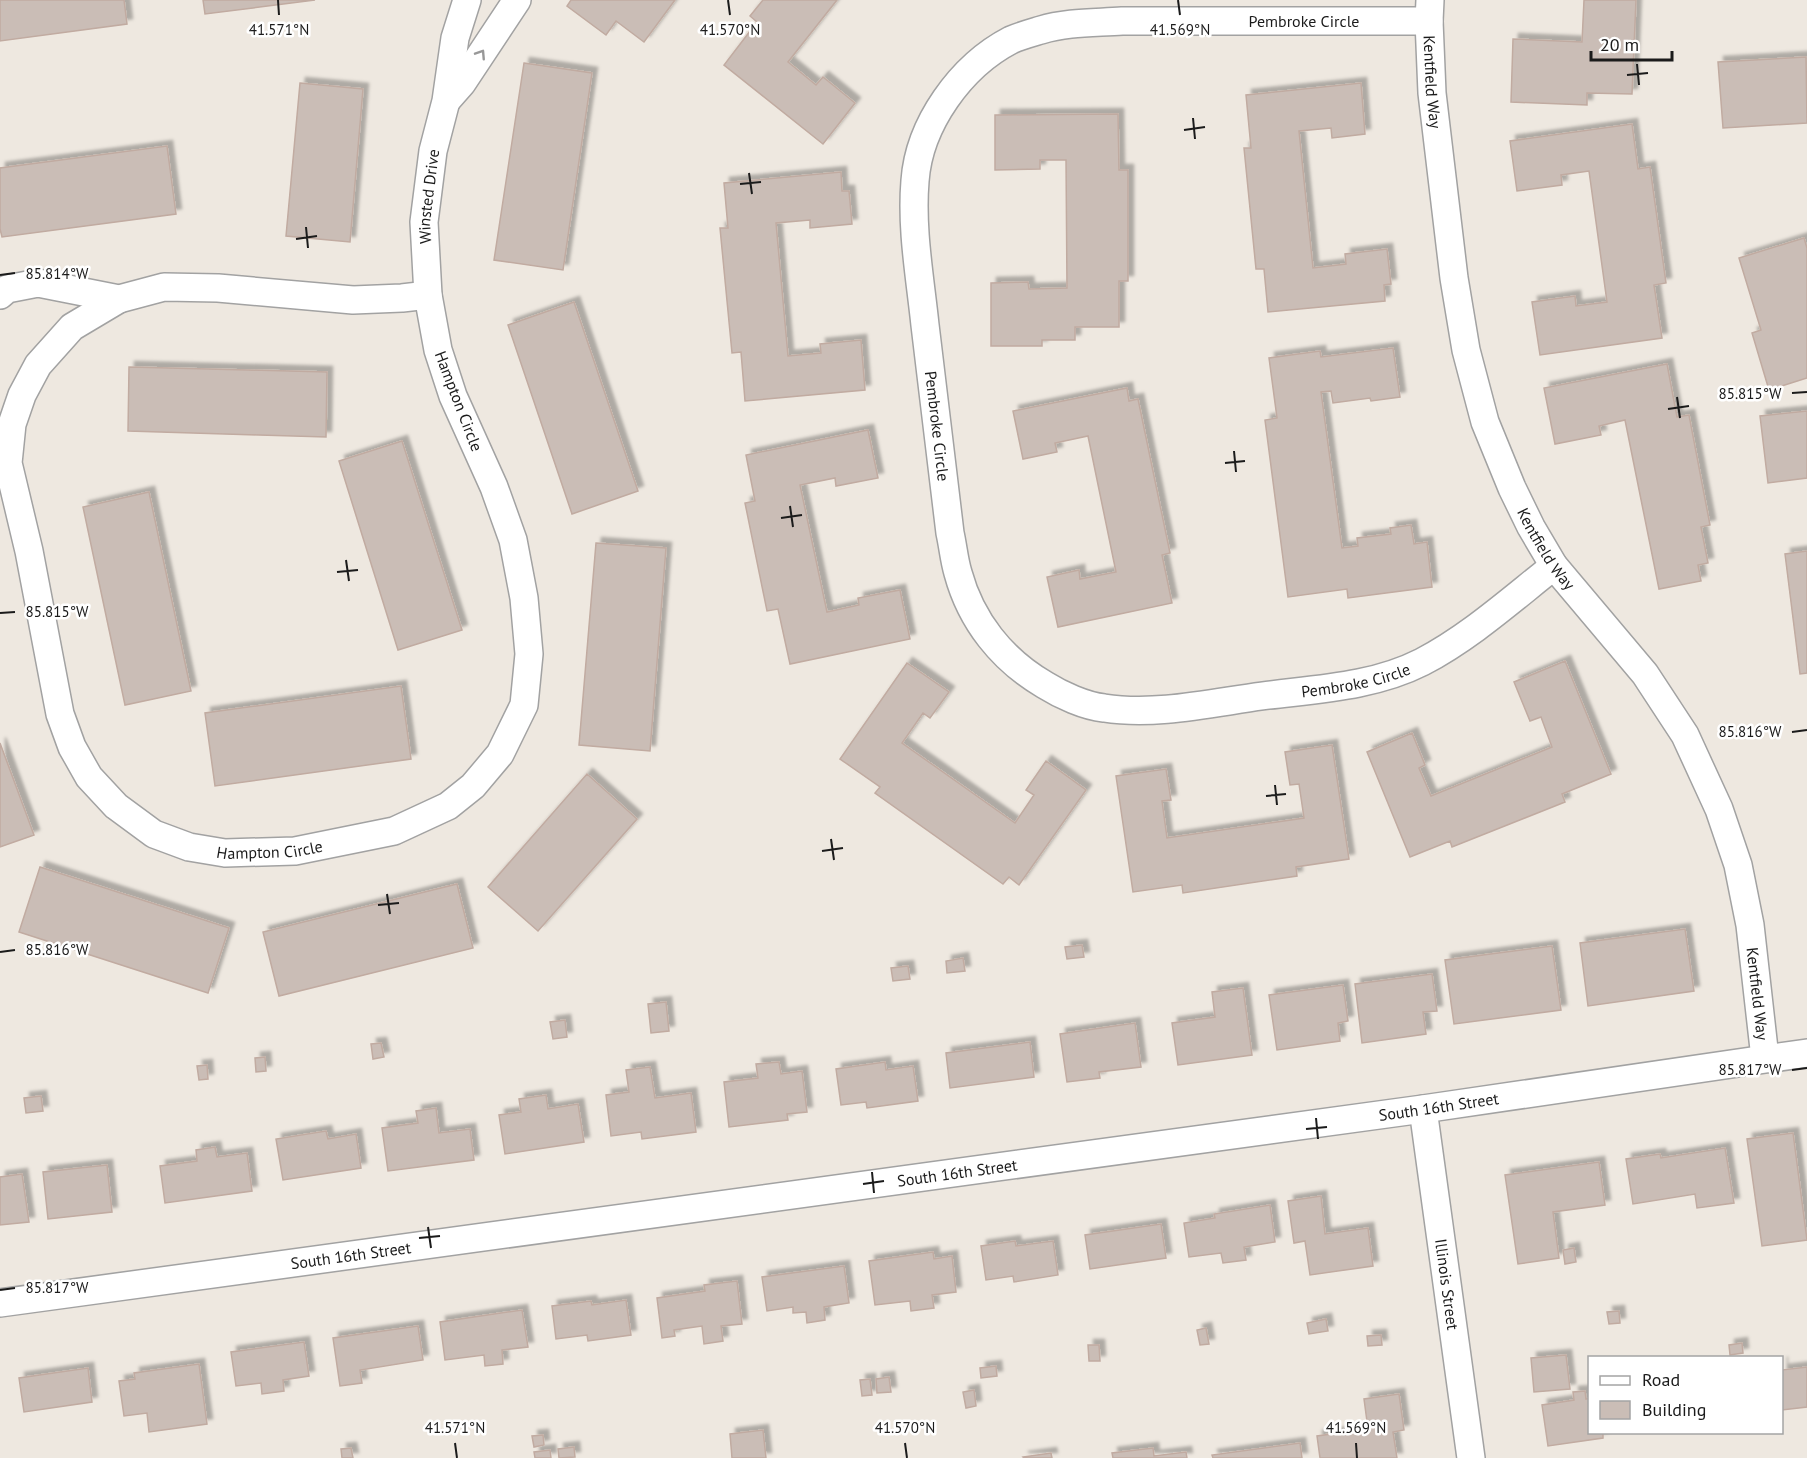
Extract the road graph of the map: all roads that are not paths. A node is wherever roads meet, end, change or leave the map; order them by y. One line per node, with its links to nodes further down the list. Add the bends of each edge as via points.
1 (468, 0): 4 (street, Winsted Drive, via 455,38)
2 (517, 0): 4 (street, Winsted Drive, one-way to 2)
3 (1429, 10): 9 (street, Kentfield Way, via 1432,93 1466,350 1489,432 1512,488); 9 (street, Pembroke Circle, via 1074,24 1012,39 964,76 925,134 915,178 914,230 958,573 984,631 1030,677 1060,694 1103,708 1156,710 1358,684 1391,675 1420,663 1467,634)
4 (446, 101): 5 (street, Winsted Drive, via 433,151 424,222)
5 (428, 295): 7 (street, via 353,300 164,287); 8 (street, Hampton Circle, via 438,350 453,396 513,540 529,654 524,705 500,754 473,786 448,806 394,831 295,851 225,853 189,847 154,834 116,806 89,777 60,714 29,551)
6 (0, 296): 7 (street, via 7,289 38,282)
7 (119, 299): 8 (street, Hampton Circle, via 72,327 38,365 22,395)
8 (4, 452)
9 (1554, 566): 11 (street, Kentfield Way, via 1645,674 1685,735 1719,809 1738,865 1750,925)
10 (1807, 1053): 11 (street, South 16th Street)
11 (1765, 1058): 12 (street, South 16th Street)
12 (1423, 1109): 13 (street, South 16th Street); 14 (street, Illinois Street)
13 (0, 1303)
14 (1472, 1458)

